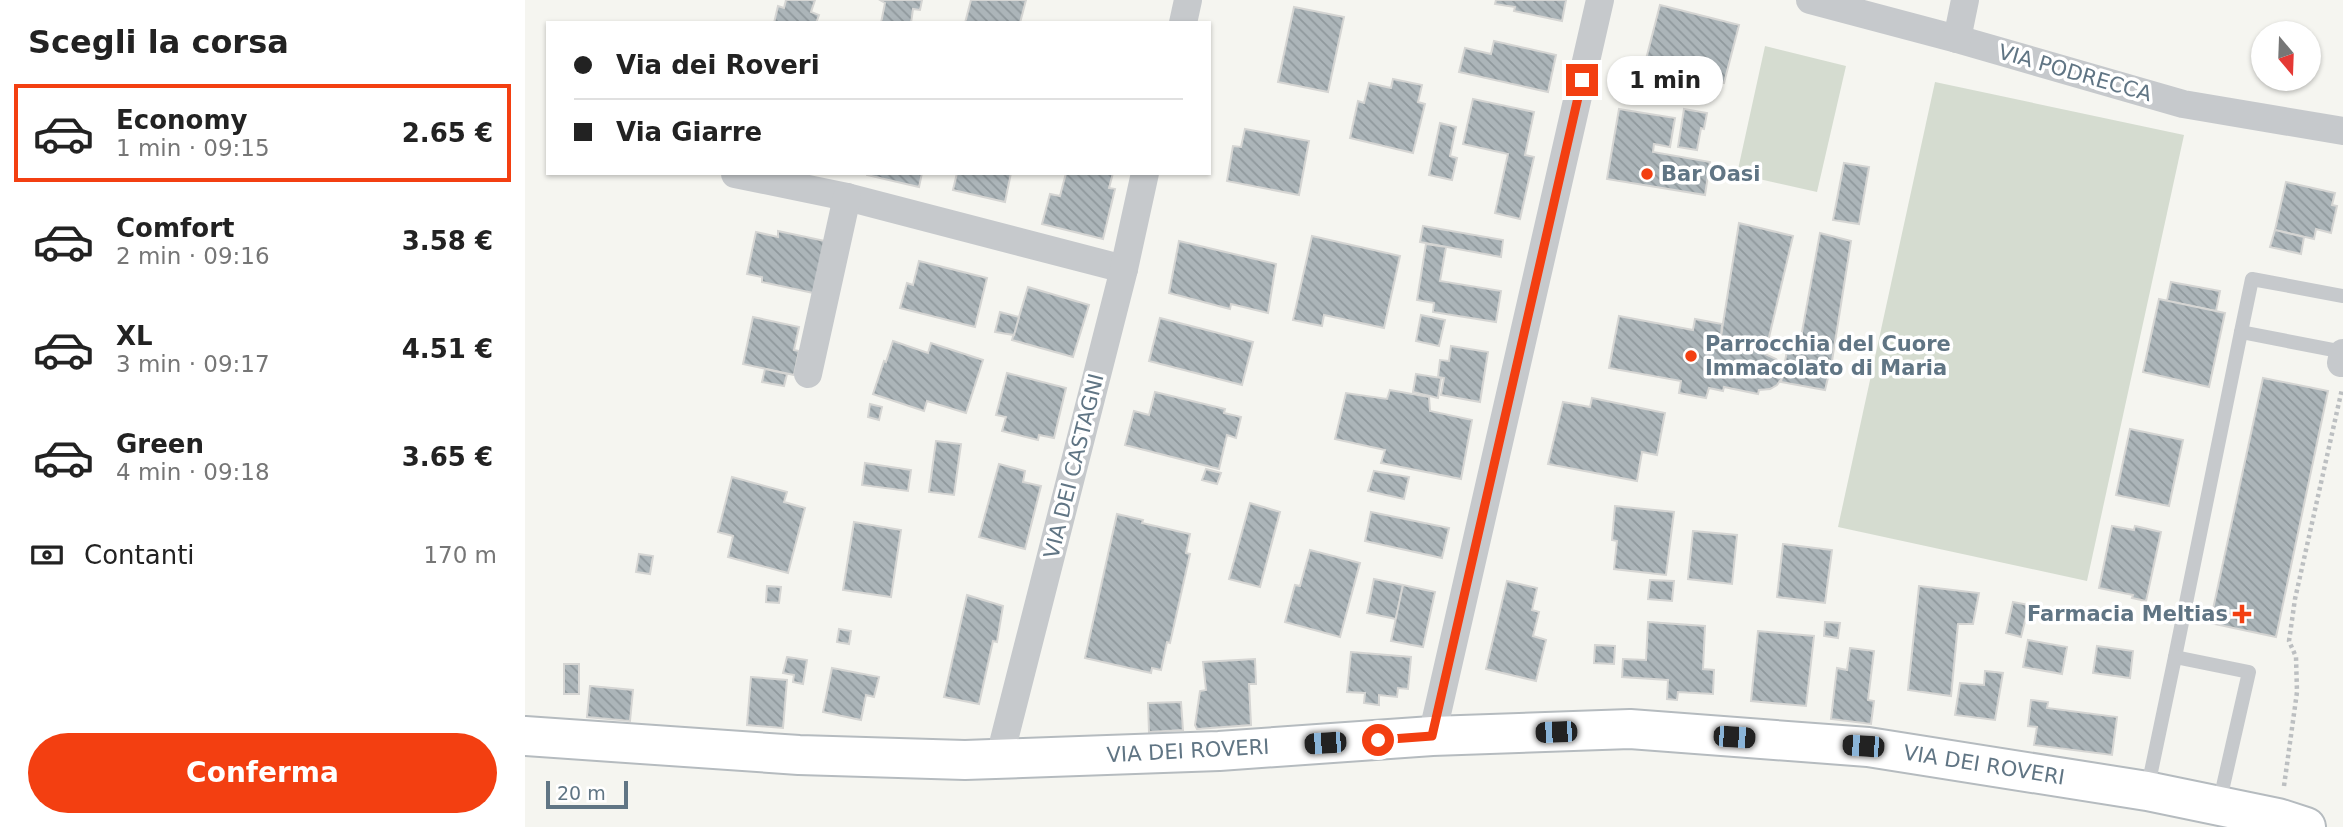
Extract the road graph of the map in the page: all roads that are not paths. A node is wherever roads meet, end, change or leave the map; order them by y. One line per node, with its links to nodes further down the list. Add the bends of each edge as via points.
1 (1188, 0): 5 (street)
2 (1600, 0): 19 (street)
3 (1810, 0): 6 (street, VIA PODRECCA)
4 (1965, 0): 6 (street)
5 (1183, 21)
6 (1957, 39): 7 (street, VIA PODRECCA, via 2183,104)
7 (2343, 131)
8 (740, 175): 10 (street)
9 (1145, 175): 11 (street, VIA DEI CASTAGNI)
10 (847, 197): 11 (street); 16 (street)
11 (1124, 269): 20 (street, VIA DEI CASTAGNI, via 1004,740)
12 (2343, 296): 13 (lane, via 2252,279)
13 (2241, 332): 14 (lane); 17 (lane)
14 (2343, 352): 15 (street)
15 (2343, 363)
16 (808, 374)
17 (2175, 657): 21 (lane); 22 (lane, via 2249,672)
18 (525, 736): 20 (street, VIA DEI ROVERI, via 799,755)
19 (1432, 736): 20 (street, VIA DEI ROVERI, via 1219,751); 21 (street, VIA DEI ROVERI, via 1630,730 1849,745)
20 (1004, 759)
21 (2147, 791): 22 (street, VIA DEI ROVERI)
22 (2218, 806): 23 (street, VIA DEI ROVERI)
23 (2306, 827)

